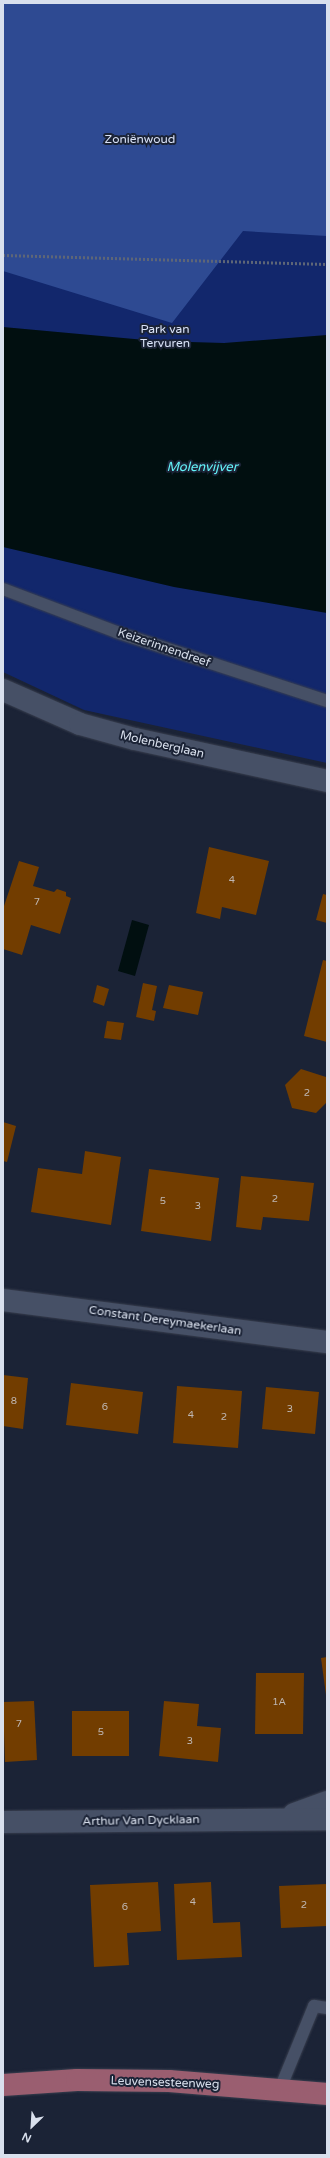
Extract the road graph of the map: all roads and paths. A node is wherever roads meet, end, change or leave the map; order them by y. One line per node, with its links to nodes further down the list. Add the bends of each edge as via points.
1 (3, 255): 2 (path)
2 (327, 264)
3 (3, 589): 5 (lane, Keizerinnendreef, via 124,635)
4 (3, 690): 6 (street, Molenberglaan, via 80,724 135,739)
5 (327, 701)
6 (327, 781)
7 (3, 1300): 8 (street, Constant Dereymaekerlaan)
8 (327, 1342)
9 (327, 1802): 11 (street, Arthur Van Dycklaan)
10 (327, 1819): 11 (street, Arthur Van Dycklaan)
11 (279, 1820): 12 (street, Arthur Van Dycklaan)
12 (3, 1822)
13 (327, 2008): 15 (lane, via 314,2006)
14 (3, 2085): 15 (main road, Leuvensesteenweg, via 77,2080 169,2081)
15 (280, 2089): 16 (main road, Leuvensesteenweg)
16 (327, 2094)

